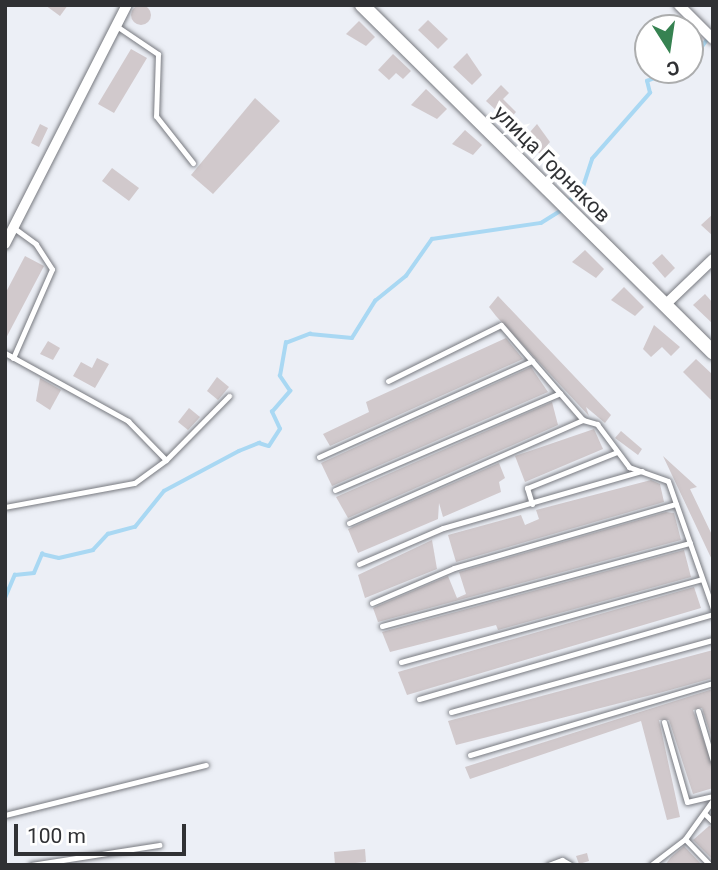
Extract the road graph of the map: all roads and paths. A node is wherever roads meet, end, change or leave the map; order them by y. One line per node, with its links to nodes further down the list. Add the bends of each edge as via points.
1 (127, 5): 4 (street)
2 (362, 5): 10 (street, улица Горняков)
3 (679, 5): 5 (street)
4 (116, 25): 6 (lane, via 158,54 156,116); 7 (street)
5 (713, 39)
6 (193, 163)
7 (13, 228): 8 (street); 13 (lane, via 36,244 52,269)
8 (5, 244)
9 (713, 259): 10 (street)
10 (665, 306): 11 (street, улица Горняков)
11 (713, 352)
12 (5, 353): 13 (lane)
13 (13, 358): 21 (lane, via 128,421)
14 (532, 360): 15 (lane, via 501,325); 16 (lane); 20 (lane)
15 (388, 381)
16 (560, 393): 18 (lane); 23 (lane)
17 (229, 396): 21 (lane)
18 (583, 421): 19 (lane, via 597,424); 27 (lane)
19 (617, 453): 22 (lane, via 629,467); 24 (lane, via 527,488)
20 (319, 457)
21 (166, 460): 26 (lane, via 134,483)
22 (645, 470): 24 (lane); 25 (lane, via 668,481)
23 (335, 490)
24 (531, 504): 29 (lane, via 443,528)
25 (676, 504): 28 (lane); 31 (lane, via 454,568)
26 (5, 507)
27 (349, 523)
28 (690, 543): 30 (lane); 33 (lane)
29 (359, 564)
30 (702, 579): 32 (lane); 35 (lane)
31 (372, 603)
32 (713, 612): 37 (lane)
33 (382, 626)
34 (713, 640): 39 (lane)
35 (401, 662)
36 (713, 683): 41 (lane)
37 (419, 699)
38 (698, 711): 42 (lane)
39 (451, 712)
40 (664, 722): 44 (lane, via 687,802)
41 (470, 754)
42 (713, 761)
43 (206, 765): 46 (lane)
44 (713, 798): 45 (lane)
45 (705, 814): 47 (lane); 48 (lane)
46 (5, 815)
47 (713, 822)
48 (685, 839): 50 (lane); 54 (lane)
49 (159, 845): 51 (lane)
50 (655, 864)
51 (31, 865)
52 (548, 865): 53 (lane, via 562,860)
53 (571, 865)
54 (710, 865)

